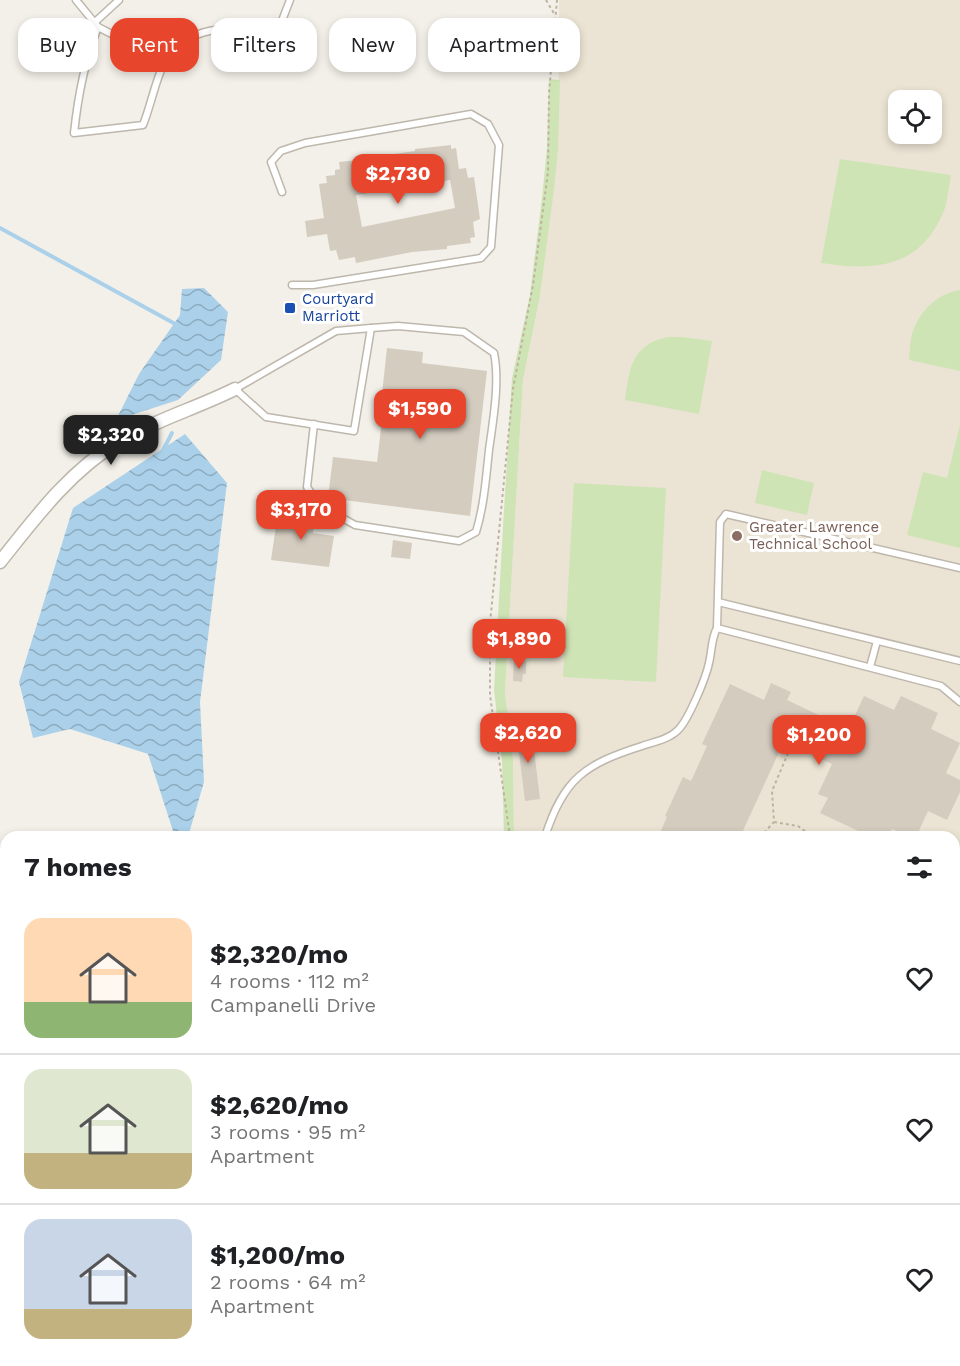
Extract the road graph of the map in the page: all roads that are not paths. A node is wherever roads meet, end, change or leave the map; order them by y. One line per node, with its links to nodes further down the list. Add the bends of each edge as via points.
1 (76, 0): 4 (lane)
2 (119, 0): 5 (lane)
3 (290, 0): 6 (lane, via 278,31 220,29)
4 (90, 18)
5 (98, 23)
6 (199, 33)
7 (83, 72): 8 (lane, via 74,133 143,125)
8 (160, 72)
9 (282, 192): 10 (lane, via 271,162 281,151 306,143 471,114 488,124 499,145 491,247 481,258)
10 (292, 285)
11 (371, 328): 12 (lane, via 336,331); 13 (lane, via 354,431); 13 (lane, via 398,326 464,332 494,353 493,418 476,532 459,541 355,525 319,505 307,487)
12 (235, 389): 13 (lane, via 266,417); 14 (street, via 138,432 97,457 58,493)
13 (314, 424)
14 (0, 562)
15 (960, 568): 16 (lane, via 726,514 720,522)
16 (718, 602): 17 (lane); 18 (lane)
17 (717, 628): 20 (lane); 22 (lane, via 704,683 680,729 587,769 561,796)
18 (877, 641): 19 (lane); 20 (lane)
19 (960, 661)
20 (870, 667): 21 (lane, via 941,686)
21 (959, 699)
22 (547, 831)

